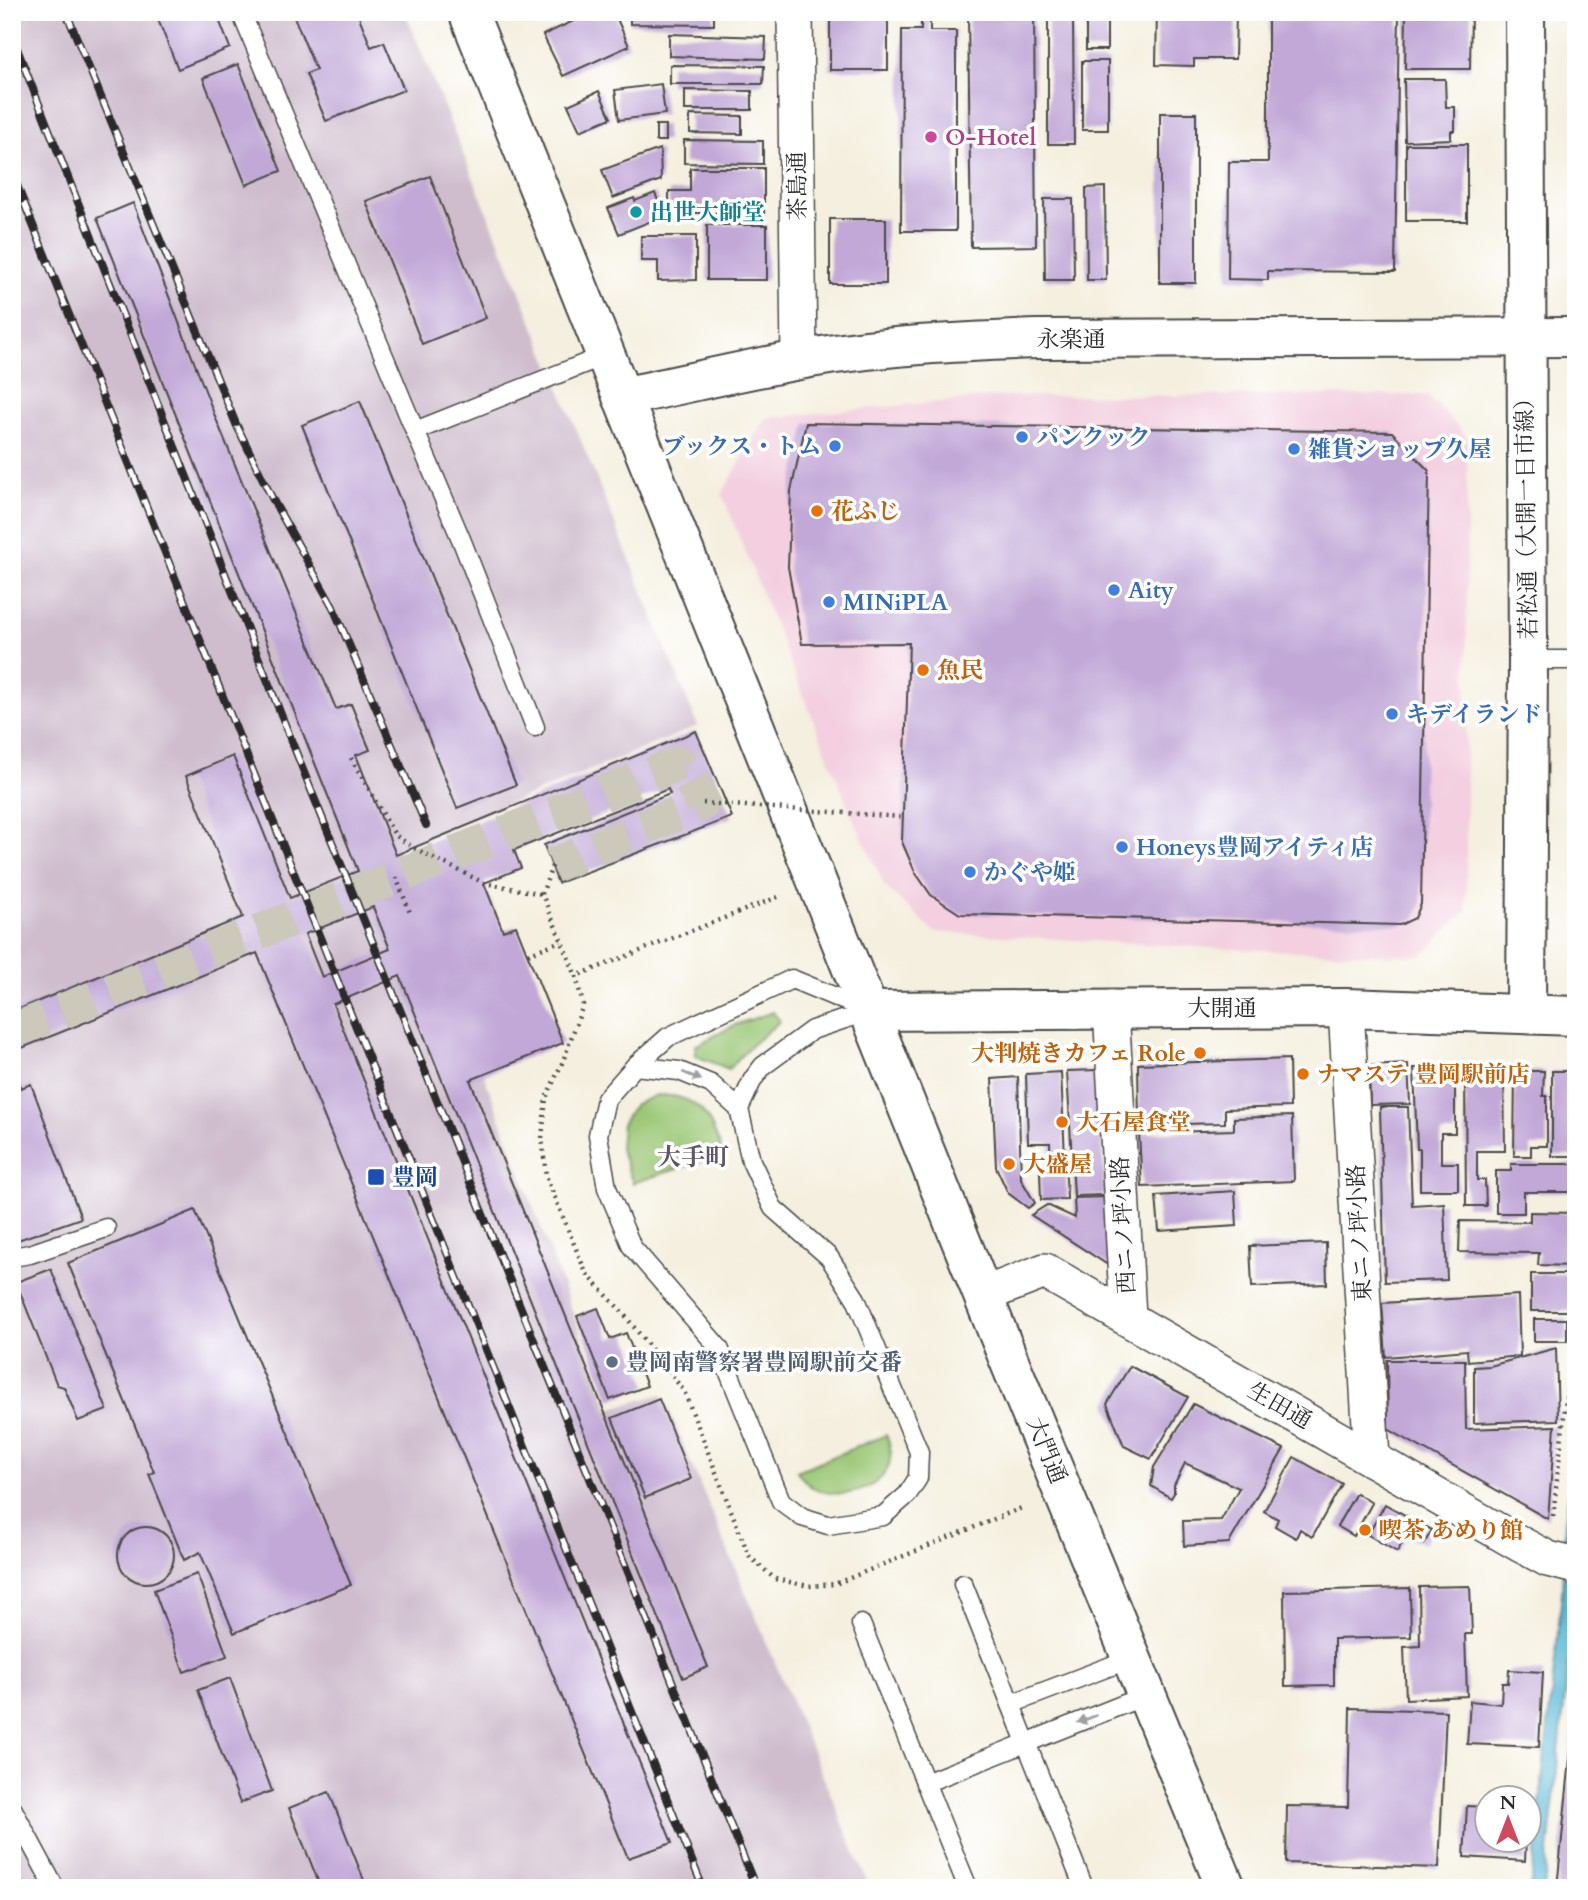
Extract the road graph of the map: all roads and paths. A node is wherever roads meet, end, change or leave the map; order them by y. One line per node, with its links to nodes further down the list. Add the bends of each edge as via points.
1 (241, 12): 10 (lane)
2 (468, 12): 7 (street, 大門通)
3 (795, 12): 8 (street, 茶島通)
4 (1525, 12): 5 (street, 若松通（大開一日市線）)
5 (1525, 337): 6 (street, 永楽通); 8 (street, 永楽通, via 1038,339 876,349); 11 (street, 若松通（大開一日市線）)
6 (1576, 337)
7 (606, 355): 9 (street, 大門通); 10 (lane)
8 (799, 360): 9 (street, 永楽通)
9 (622, 397): 26 (street, 大門通)
10 (415, 432): 13 (lane)
11 (1528, 660): 12 (lane); 27 (street, 若松通（大開一日市線）)
12 (1576, 660)
13 (535, 727)
14 (351, 758): 19 (path, via 394,835 484,883)
15 (703, 803): 16 (path, bridge)
16 (902, 817)
17 (552, 866): 19 (path)
18 (396, 877): 20 (path)
19 (542, 894): 21 (path)
20 (411, 915)
21 (561, 941): 22 (path); 23 (path)
22 (527, 954)
23 (576, 976)
24 (1111, 1008): 25 (street, 大開通); 26 (street, 大開通); 35 (street, 西ニノ坪小路)
25 (1346, 1008): 27 (street, 大開通); 36 (street, 東ニノ坪小路)
26 (869, 1011): 29 (lane, via 792,979 668,1037); 30 (lane, via 812,1030 763,1066); 33 (street, 大門通)
27 (1526, 1014): 28 (street, 大開通)
28 (1576, 1016)
29 (635, 1066): 30 (lane, one-way to 30, via 679,1071 711,1084); 30 (lane, via 606,1099 597,1135 607,1188 632,1247 719,1348 780,1501 802,1517 828,1525 883,1516 918,1478 919,1452 856,1299 829,1256 774,1208 751,1161)
30 (739, 1109)
31 (106, 1228): 32 (lane)
32 (12, 1257)
33 (983, 1295): 35 (street, 生田通, via 1045,1271); 40 (street, 大門通)
34 (1576, 1308): 37 (path)
35 (1128, 1317): 36 (street, 生田通)
36 (1372, 1459): 37 (street, 生田通)
37 (1562, 1562)
38 (963, 1584): 42 (lane)
39 (861, 1624): 44 (lane)
40 (1132, 1657): 41 (street, 大門通); 42 (lane)
41 (1147, 1695): 43 (lane, one-way to 43); 49 (street, 大門通)
42 (1011, 1704): 43 (lane)
43 (1027, 1743): 44 (lane); 48 (lane)
44 (925, 1783): 47 (lane)
45 (12, 1808): 46 (lane)
46 (55, 1888)
47 (968, 1888)
48 (1084, 1888)
49 (1226, 1888)

